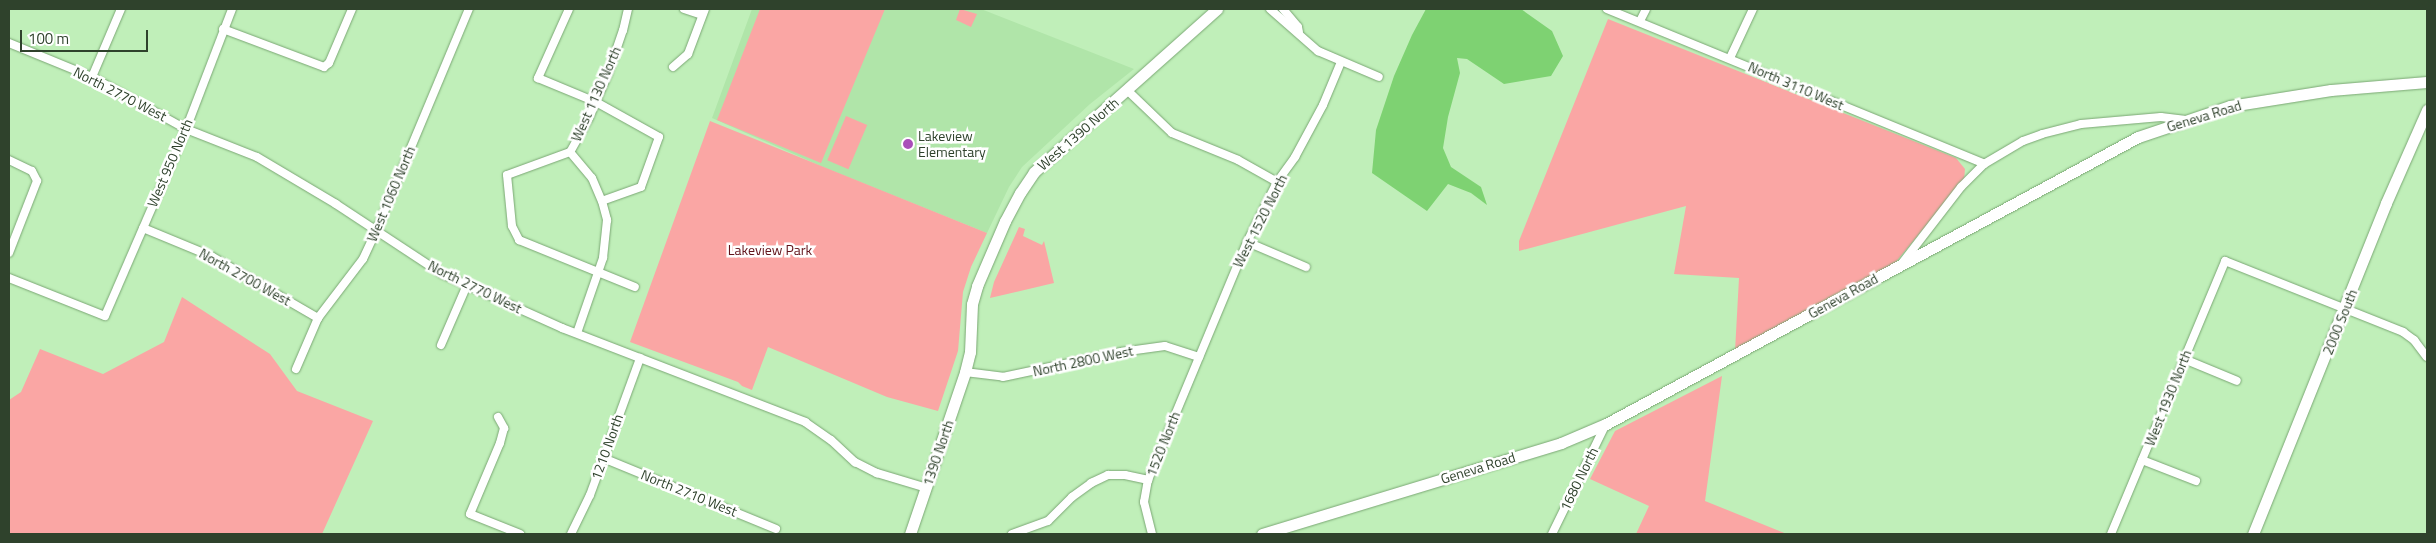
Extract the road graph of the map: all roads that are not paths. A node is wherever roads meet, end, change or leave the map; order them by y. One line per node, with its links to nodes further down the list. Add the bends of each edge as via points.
1 (120, 9): 22 (street)
2 (232, 9): 16 (street, West 950 North)
3 (352, 9): 16 (street, via 324,68)
4 (469, 9): 36 (street, West 1060 North)
5 (569, 9): 26 (street, via 538,78)
6 (628, 9): 26 (street, West 1130 North)
7 (684, 9): 14 (street)
8 (1270, 9): 17 (street)
9 (1283, 9): 17 (street)
10 (1607, 9): 15 (street, North 3110 West)
11 (1646, 9): 15 (street)
12 (1753, 9): 19 (street)
13 (1218, 10): 25 (main road, West 1390 North)
14 (703, 12): 21 (street, via 688,54)
15 (1640, 22): 19 (street, North 3110 West)
16 (223, 29): 29 (street, West 950 North)
17 (1299, 32): 20 (street, via 1318,50)
18 (9, 43): 22 (street, North 2770 West)
19 (1730, 58): 32 (street, North 3110 West)
20 (1341, 62): 23 (street); 33 (street, West 1520 North, via 1295,158)
21 (673, 67)
22 (92, 77): 29 (street, North 2770 West)
23 (1379, 77)
24 (2427, 82): 28 (main road, Geneva Road, via 2259,100)
25 (1127, 90): 33 (street, via 1172,133 1238,160); 54 (main road, West 1390 North, via 1034,172 1020,193 976,286)
26 (596, 102): 30 (street, West 1130 North); 34 (street, via 659,137 641,187)
27 (2427, 110): 45 (main road, 2000 South, via 2386,203)
28 (2185, 120): 32 (street, via 2161,117 2065,127 2023,141); 40 (main road, Geneva Road, via 2138,137)
29 (186, 129): 35 (street, West 950 North); 36 (street, North 2770 West, via 257,157)
30 (570, 152): 34 (street, via 592,178); 41 (street, West 1130 North, via 507,175 512,226 519,240)
31 (9, 160): 38 (street, via 32,171 36,178 36,186)
32 (1984, 164): 40 (street, via 1961,187)
33 (1277, 182): 37 (street, West 1520 North)
34 (602, 201): 41 (street, via 608,220)
35 (142, 228): 42 (street, West 950 North, via 105,316); 46 (street, North 2700 West, via 211,256)
36 (376, 231): 43 (street, North 2770 West, via 442,274); 46 (street, West 1060 North, via 363,259)
37 (1247, 242): 39 (street); 51 (street, West 1520 North)
38 (9, 253)
39 (1306, 267)
40 (1898, 267): 57 (main road, Geneva Road)
41 (599, 273): 44 (street); 47 (street)
42 (9, 278)
43 (466, 285): 47 (street, North 2770 West); 48 (street)
44 (635, 287)
45 (2345, 310): 49 (street, via 2408,336); 52 (street, West 1930 North, via 2224,261); 72 (main road, 2000 South)
46 (318, 318): 53 (street, West 1060 North)
47 (577, 333): 50 (street, North 2770 West)
48 (442, 345)
49 (2427, 357)
50 (640, 358): 58 (street, 1210 North); 62 (street, North 2770 West, via 805,422 855,462 877,473)
51 (1199, 358): 54 (street, North 2800 West, via 1165,346 1003,377); 60 (street, 1520 North)
52 (2184, 359): 55 (street); 59 (street, West 1930 North)
53 (296, 370)
54 (965, 372): 62 (main road, 1390 North)
55 (2237, 381)
56 (498, 417): 64 (street, via 504,428 500,444 470,514)
57 (1606, 424): 69 (main road, Geneva Road, via 1561,443); 70 (street, 1680 North)
58 (603, 458): 63 (street, North 2710 West); 65 (street, 1210 North)
59 (2142, 460): 61 (street); 71 (street, West 1930 North)
60 (1148, 480): 67 (street, via 1108,475 1072,497 1048,520); 68 (street, 1520 North, via 1144,502)
61 (2196, 481)
62 (927, 488): 66 (main road, 1390 North)
63 (776, 529)
64 (520, 534)
65 (571, 534)
66 (910, 534)
67 (1012, 534)
68 (1152, 534)
69 (1262, 534)
70 (1552, 534)
71 (2111, 534)
72 (2254, 534)

